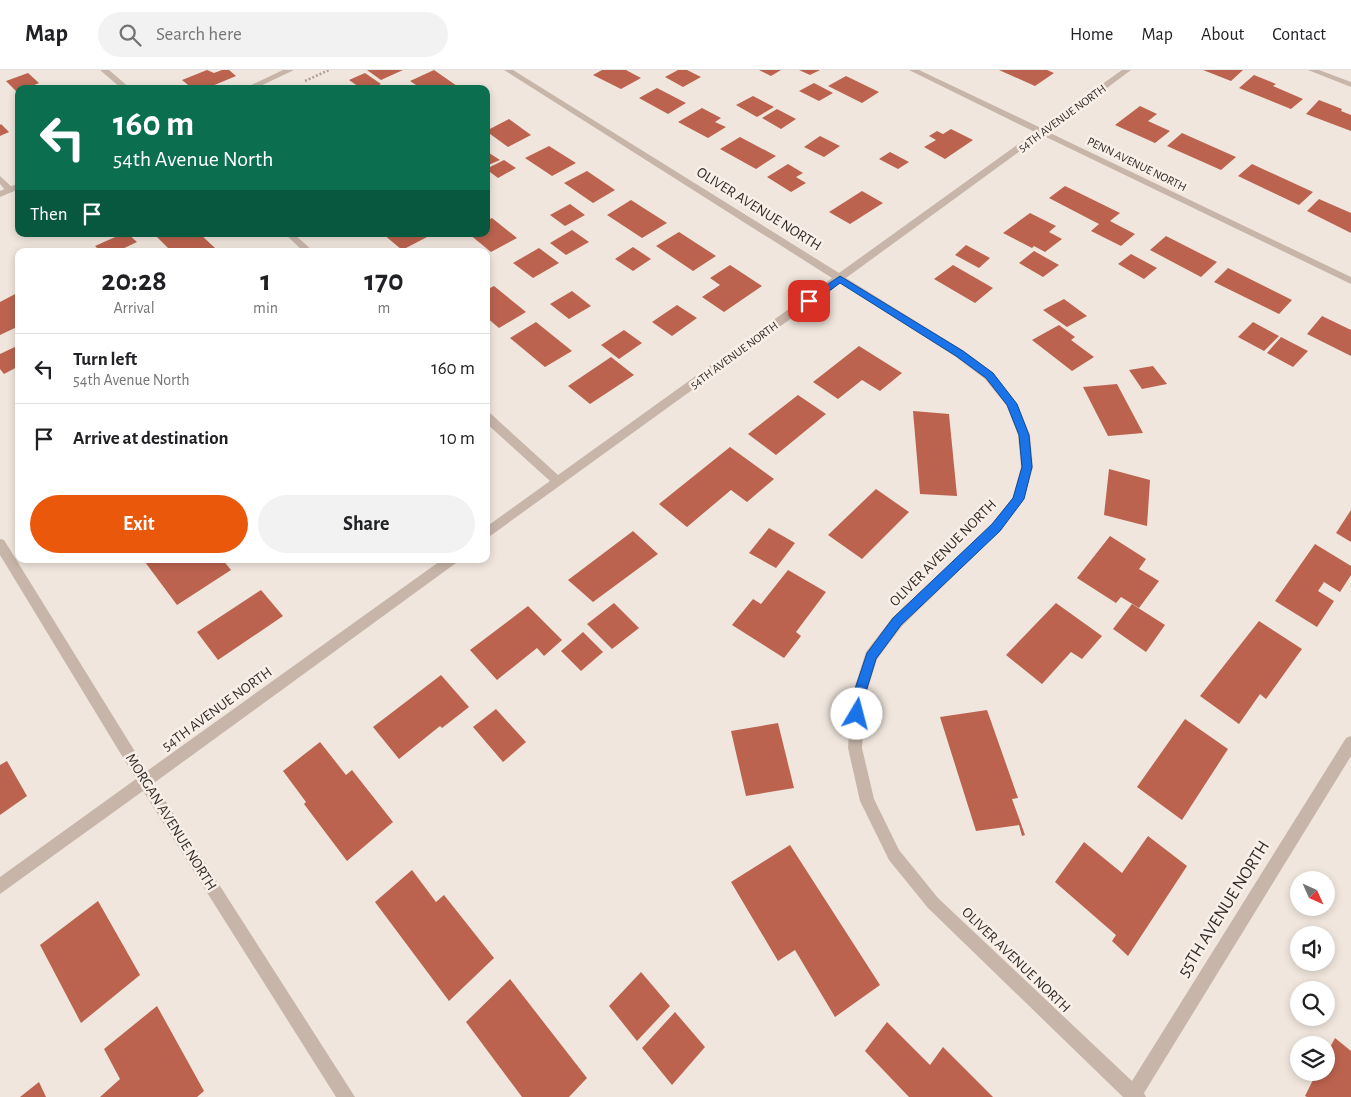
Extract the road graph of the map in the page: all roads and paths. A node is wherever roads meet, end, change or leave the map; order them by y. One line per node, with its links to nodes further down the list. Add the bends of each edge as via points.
1 (104, 70): 7 (street)
2 (290, 70): 8 (street)
3 (508, 70): 16 (street, OLIVER AVENUE NORTH)
4 (913, 70): 10 (street, PENN AVENUE NORTH)
5 (1126, 70): 10 (street, 54TH AVENUE NORTH)
6 (1312, 70): 9 (street)
7 (122, 85)
8 (256, 85)
9 (1351, 85)
10 (1042, 133): 16 (street, 54TH AVENUE NORTH); 17 (street, PENN AVENUE NORTH)
11 (0, 179): 12 (street)
12 (14, 188): 13 (street)
13 (0, 194)
14 (292, 237): 15 (street)
15 (305, 248)
16 (840, 279): 19 (street, 54TH AVENUE NORTH); 26 (street, OLIVER AVENUE NORTH, via 960,354 989,376 1012,404 1024,435 1027,467 1018,499 996,528 897,622 871,656 858,698 855,748 867,801 894,854 932,903)
17 (1351, 281)
18 (490, 420): 19 (street)
19 (558, 482): 20 (street, 54TH AVENUE NORTH)
20 (490, 531)
21 (0, 544): 24 (street, MORGAN AVENUE NORTH)
22 (446, 563): 24 (street, 54TH AVENUE NORTH)
23 (1351, 743): 26 (street, 55TH AVENUE NORTH)
24 (145, 781): 25 (street, 54TH AVENUE NORTH); 27 (street, MORGAN AVENUE NORTH)
25 (0, 886)
26 (1134, 1096)
27 (346, 1097)

